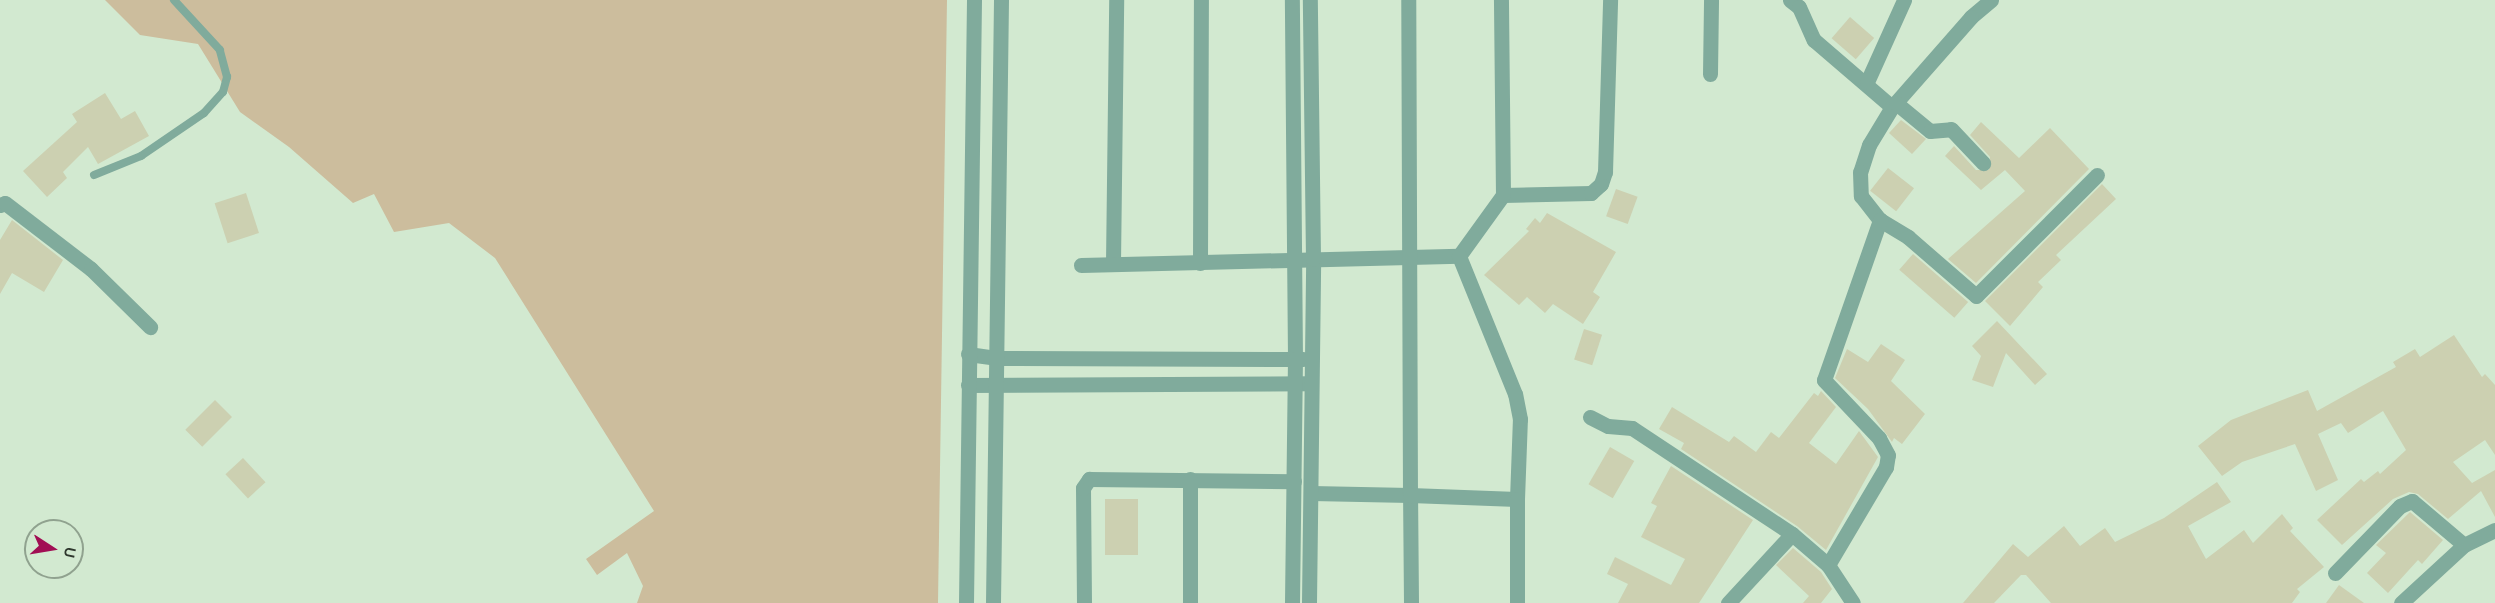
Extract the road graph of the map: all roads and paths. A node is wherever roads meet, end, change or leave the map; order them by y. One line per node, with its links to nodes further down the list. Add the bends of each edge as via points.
1 (174, 0): 19 (lane, via 220,50 227,77 223,92 204,114 141,156)
2 (974, 0): 32 (street)
3 (1001, 0): 33 (street)
4 (1116, 0): 28 (street)
5 (1201, 0): 29 (street)
6 (1292, 0): 27 (street)
7 (1310, 0): 26 (street)
8 (1408, 0): 25 (street)
9 (1501, 0): 21 (street)
10 (1610, 0): 21 (street, via 1605,172 1601,184 1591,193)
11 (1711, 0): 15 (street)
12 (1790, 0): 16 (street, via 1799,7 1814,40)
13 (1904, 0): 16 (street)
14 (1991, 0): 17 (street, via 1971,17)
15 (1710, 74)
16 (1867, 82): 17 (street)
17 (1894, 105): 18 (street, via 1930,131 1951,129); 23 (street, via 1869,145 1860,172 1861,196)
18 (1983, 163)
19 (94, 175)
20 (2097, 175): 23 (street, via 1978,296 1967,292 1908,237)
21 (1503, 195): 24 (street)
22 (0, 205): 31 (street, via 5,203 92,269)
23 (1880, 219): 48 (street, via 1824,380 1879,438 1888,455 1886,467)
24 (1459, 256): 25 (street); 44 (street, via 1515,394 1520,419)
25 (1411, 258): 26 (street); 43 (street)
26 (1313, 259): 27 (street); 35 (street)
27 (1294, 261): 29 (street); 34 (street)
28 (1113, 263): 29 (street); 30 (street)
29 (1200, 263)
30 (1081, 265)
31 (150, 327)
32 (968, 354): 33 (street); 38 (street)
33 (998, 358): 34 (street); 37 (street)
34 (1295, 359): 35 (street); 36 (street)
35 (1312, 360): 36 (street)
36 (1303, 383): 37 (street); 41 (street); 42 (street)
37 (997, 384): 38 (street); 51 (street)
38 (968, 385): 50 (street)
39 (1590, 417): 46 (street, via 1608,426 1632,428)
40 (1190, 479): 41 (street); 52 (street, via 1093,478 1085,483); 53 (street)
41 (1294, 482): 54 (street)
42 (1311, 493): 43 (street); 55 (street)
43 (1410, 495): 44 (street); 56 (street)
44 (1517, 499): 57 (street)
45 (2495, 530): 47 (street)
46 (1792, 534): 48 (street); 58 (street)
47 (2464, 545): 49 (street, via 2412,501 2400,506); 60 (street)
48 (1828, 565): 59 (street)
49 (2335, 573)
50 (966, 603)
51 (993, 603)
52 (1084, 603)
53 (1190, 603)
54 (1292, 603)
55 (1309, 603)
56 (1411, 603)
57 (1517, 603)
58 (1728, 603)
59 (1853, 603)
60 (2402, 603)

